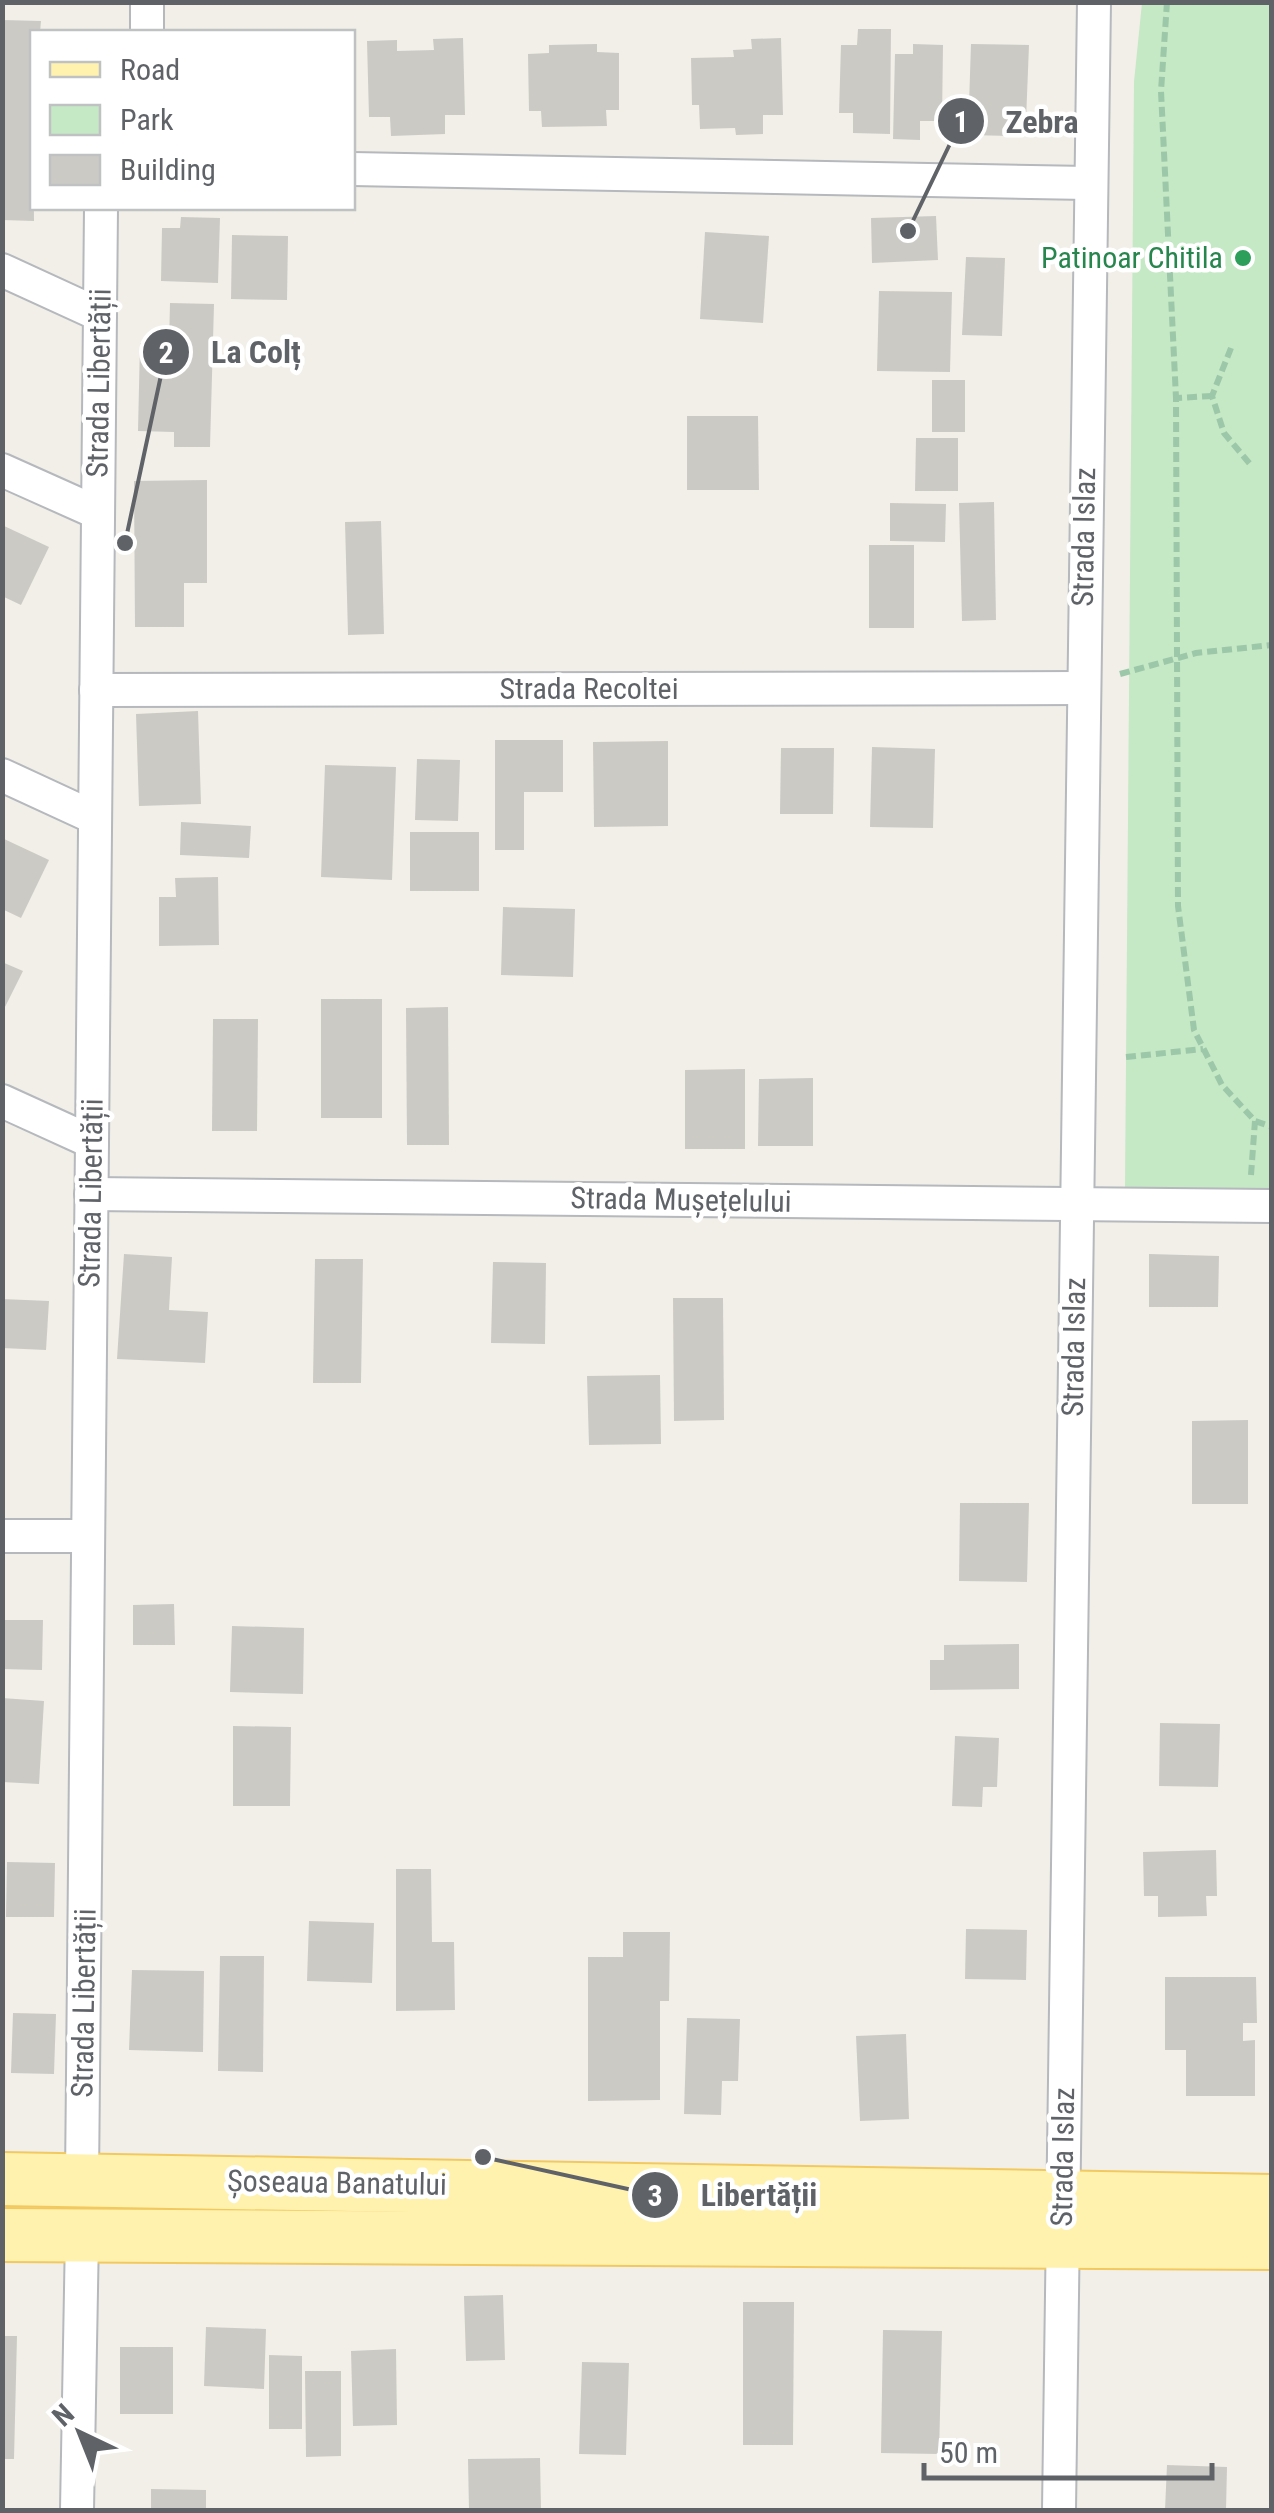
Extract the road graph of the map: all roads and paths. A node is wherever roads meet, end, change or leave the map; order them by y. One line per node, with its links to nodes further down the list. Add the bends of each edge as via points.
1 (147, 2): 4 (street)
2 (1094, 2): 6 (street, Strada Islaz)
3 (1166, 2): 12 (path, via 1161,91)
4 (147, 30)
5 (355, 168): 6 (street)
6 (1088, 184): 18 (street, Strada Islaz)
7 (102, 210): 9 (street, Strada Libertății)
8 (2, 270): 9 (street)
9 (100, 314): 15 (street, Strada Libertății)
10 (1231, 348): 11 (path)
11 (1212, 396): 12 (path); 13 (path, via 1224,433)
12 (1176, 398): 17 (path)
13 (1250, 464)
14 (2, 470): 15 (street)
15 (98, 513): 19 (street, Strada Libertății)
16 (1272, 646): 17 (path)
17 (1177, 661): 18 (path); 22 (path, via 1178,906 1194,1030)
18 (1082, 688): 19 (street, Strada Recoltei); 30 (street, Strada Islaz)
19 (96, 690): 21 (street, Strada Libertății)
20 (2, 775): 21 (street)
21 (95, 818): 27 (street, Strada Libertății)
22 (1204, 1050): 23 (path); 25 (path, via 1222,1086)
23 (1126, 1057)
24 (2, 1101): 27 (street)
25 (1255, 1121): 26 (path); 29 (path)
26 (1272, 1127)
27 (92, 1142): 28 (street, Strada Libertății)
28 (91, 1194): 30 (street, Strada Mușețelului); 32 (street, Strada Libertății)
29 (1261, 1198): 30 (street, Strada Mușețelului)
30 (1076, 1204): 36 (street, Strada Islaz)
31 (2, 1536): 32 (street)
32 (88, 1536): 34 (street, Strada Libertății)
33 (2, 2179): 34 (main road, Șoseaua Banatului)
34 (82, 2179): 36 (main road, Șoseaua Banatului)
35 (1272, 2200): 36 (main road, Șoseaua Banatului)
36 (1063, 2220): 38 (main road, Șoseaua Banatului); 39 (main road, Șoseaua Banatului); 41 (street, Strada Islaz)
37 (2, 2234): 38 (main road, Șoseaua Banatului)
38 (82, 2235): 40 (street)
39 (1272, 2243)
40 (77, 2510)
41 (1059, 2510)

